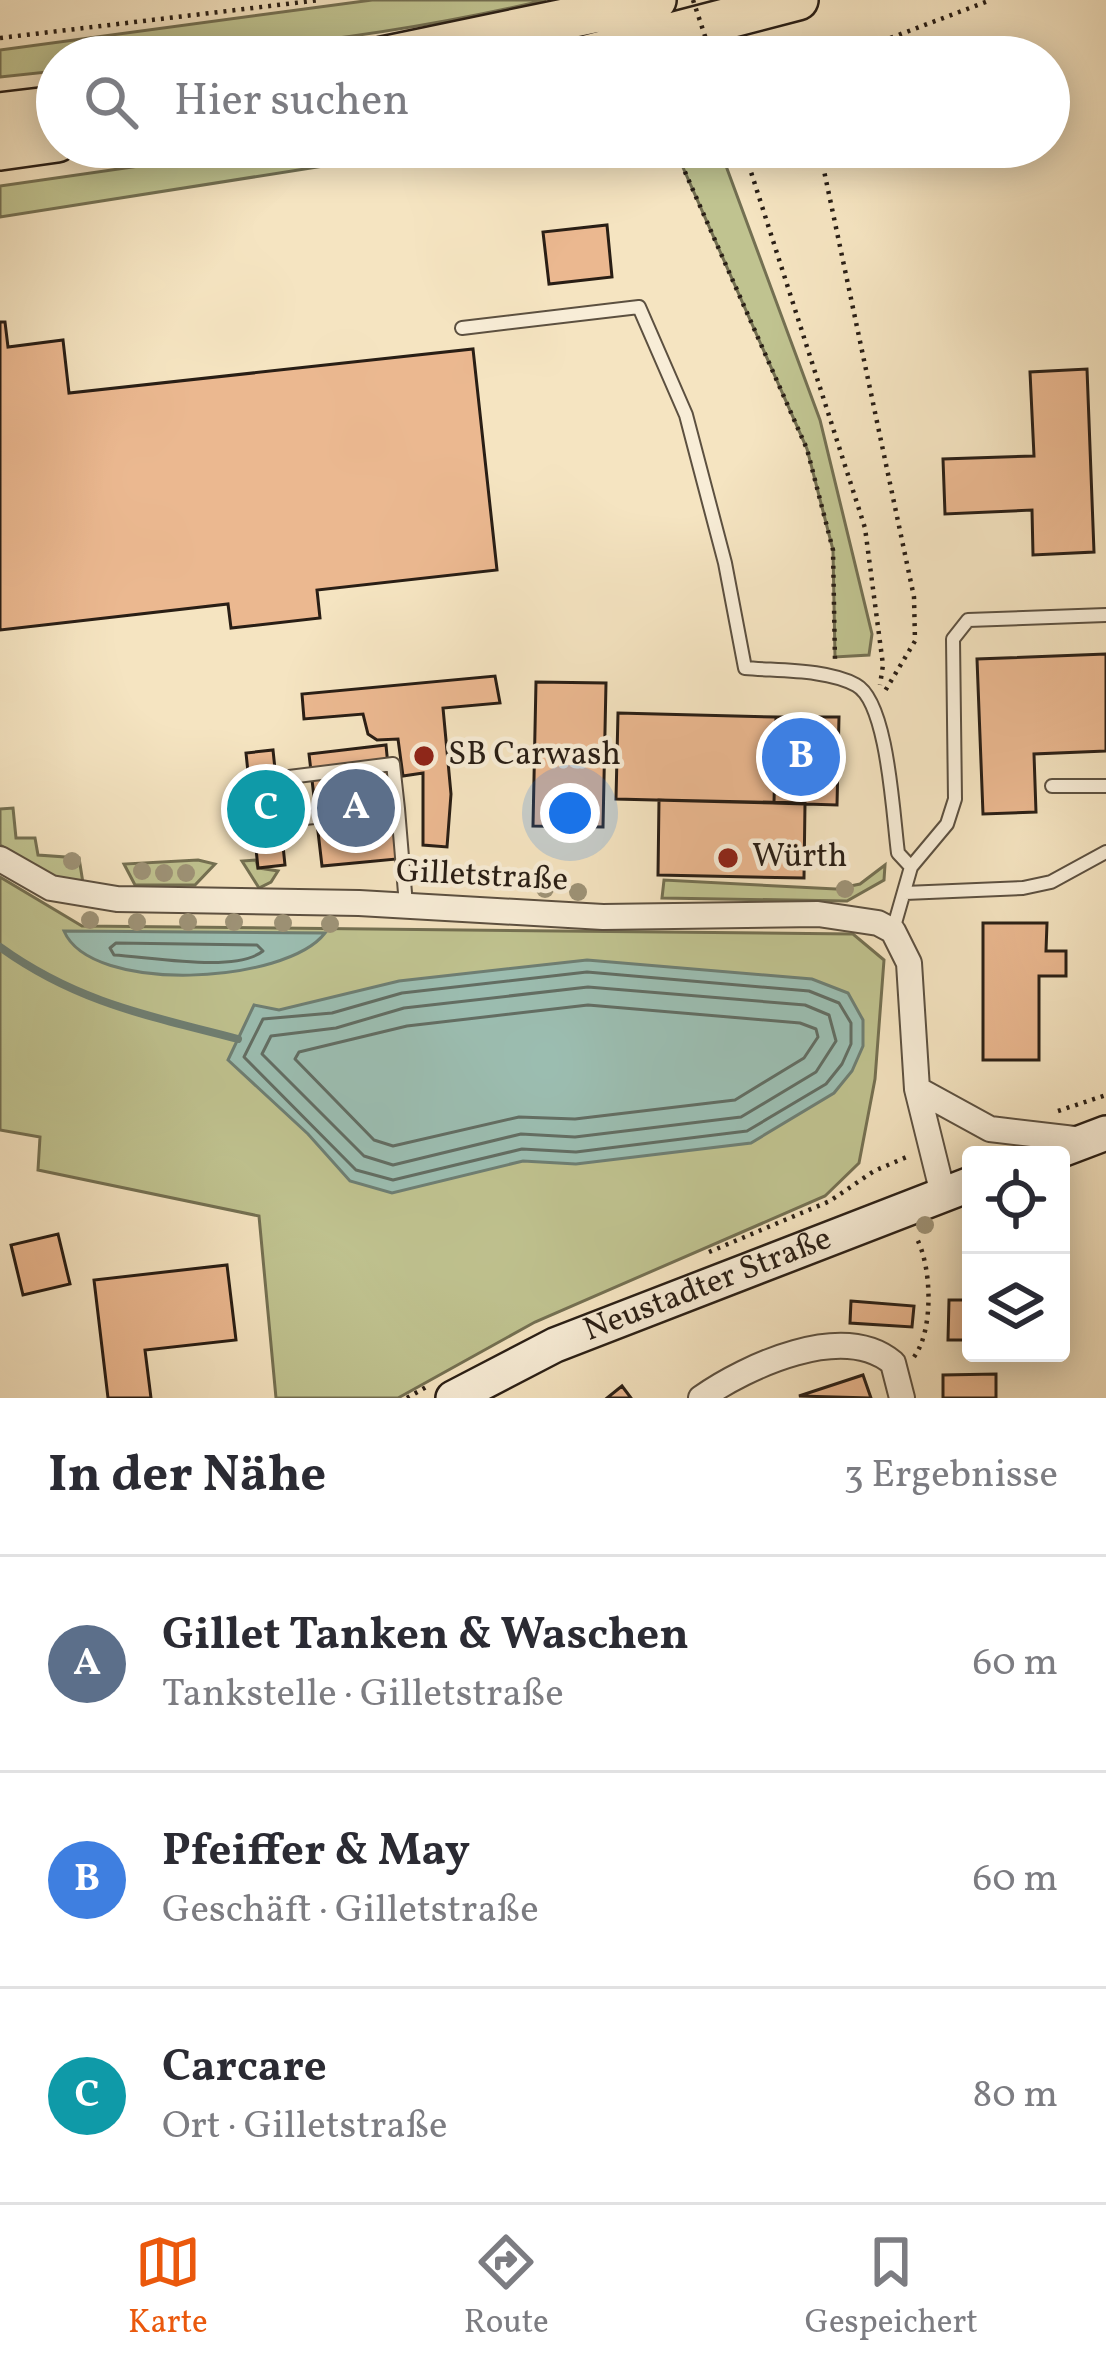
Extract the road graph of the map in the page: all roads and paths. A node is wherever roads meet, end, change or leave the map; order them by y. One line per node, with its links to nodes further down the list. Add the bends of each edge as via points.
1 (320, 0): 10 (path)
2 (656, 0): 6 (highway)
3 (693, 0): 8 (path, bridge)
4 (798, 0): 7 (highway)
5 (991, 0): 9 (path)
6 (483, 36)
7 (660, 36)
8 (705, 36)
9 (896, 36)
10 (0, 38)
11 (36, 109): 12 (highway)
12 (0, 113)
13 (36, 145): 14 (highway)
14 (0, 150)
15 (683, 168): 20 (path, via 807,449 833,550)
16 (749, 168): 21 (path, via 865,529 883,665)
17 (822, 168): 21 (path, via 914,597 915,641)
18 (462, 328): 20 (lane, via 639,307 686,415 745,668)
19 (1106, 616): 29 (lane, via 968,620 953,639 955,800 947,824)
20 (836, 679): 21 (lane, via 859,686)
21 (876, 706): 29 (lane, via 898,853)
22 (289, 777): 25 (lane, via 393,764)
23 (1052, 786): 24 (lane)
24 (1106, 786)
25 (398, 809): 26 (lane); 31 (lane)
26 (294, 819)
27 (1106, 852): 30 (lane, via 1037,885)
28 (0, 860): 31 (street, Gilletstraße, via 82,896)
29 (911, 866): 30 (lane)
30 (905, 893): 32 (lane)
31 (406, 906): 32 (street, Gilletstraße, via 603,917 818,914)
32 (893, 931): 33 (street, via 909,963)
33 (917, 1089): 36 (street, via 990,1129); 37 (street)
34 (1106, 1095): 35 (path)
35 (1049, 1114)
36 (1097, 1137)
37 (929, 1149): 38 (path); 39 (street)
38 (874, 1171): 40 (path); 41 (path, via 830,1201)
39 (957, 1189): 40 (main road, Neustadter Straße)
40 (901, 1211): 42 (path, via 926,1255 924,1343); 43 (main road, Neustadter Straße)
41 (702, 1255)
42 (901, 1387): 45 (street, via 882,1353 856,1345 763,1367)
43 (440, 1392): 44 (path)
44 (407, 1398)
45 (701, 1398)

